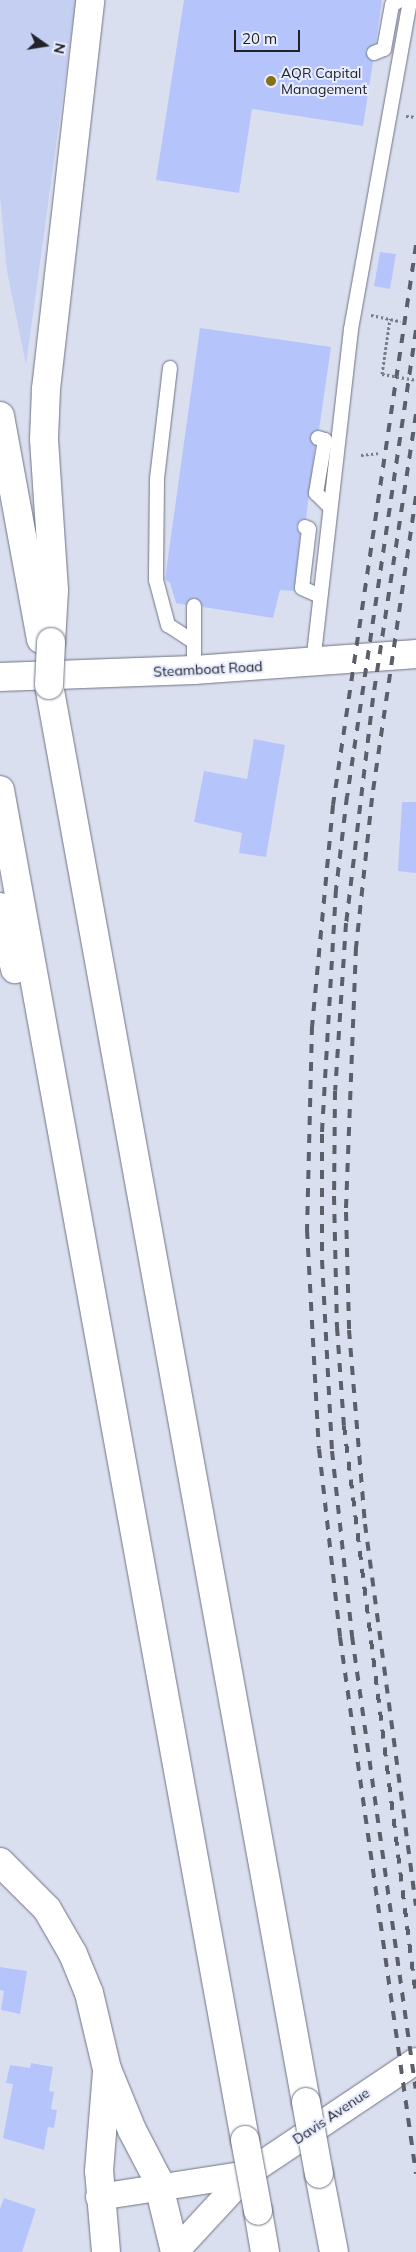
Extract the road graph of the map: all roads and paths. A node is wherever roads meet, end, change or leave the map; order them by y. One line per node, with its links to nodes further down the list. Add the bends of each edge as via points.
1 (90, 0): 21 (main road, via 46,389 44,440 54,590)
2 (400, 0): 4 (lane, via 392,5 384,49)
3 (410, 0): 7 (lane)
4 (374, 53)
5 (405, 116): 6 (path)
6 (416, 117)
7 (354, 312): 8 (path); 16 (lane)
8 (390, 319): 9 (path); 11 (path, bridge, via 382,374)
9 (400, 321)
10 (170, 368): 20 (lane, via 157,479 156,580 168,625)
11 (416, 380)
12 (0, 416): 21 (main road)
13 (318, 438): 16 (lane, via 325,440 316,493)
14 (379, 453): 15 (path)
15 (361, 455)
16 (330, 507): 18 (lane)
17 (305, 527): 18 (lane, via 309,529 302,588)
18 (320, 596): 23 (lane)
19 (194, 606): 20 (lane)
20 (193, 641): 24 (lane)
21 (46, 642): 38 (main road, bridge, via 51,698)
22 (416, 654): 23 (main road, Steamboat Road)
23 (313, 663): 24 (main road, Steamboat Road)
24 (194, 670): 25 (main road, Steamboat Road)
25 (0, 678)
26 (0, 790): 28 (main road)
27 (0, 907): 28 (main road)
28 (76, 1212): 37 (main road, bridge)
29 (0, 1862): 31 (main road, via 46,1909 73,1954 89,1993)
30 (416, 2061): 32 (street, Davis Avenue)
31 (107, 2069): 33 (main road); 34 (main road, via 100,2134)
32 (246, 2174): 33 (street, Davis Avenue); 36 (street, Davis Avenue)
33 (160, 2189): 34 (street, Davis Avenue); 36 (main road, Davis Avenue)
34 (99, 2197): 35 (main road)
35 (106, 2252)
36 (175, 2252)
37 (265, 2252)
38 (334, 2252)

